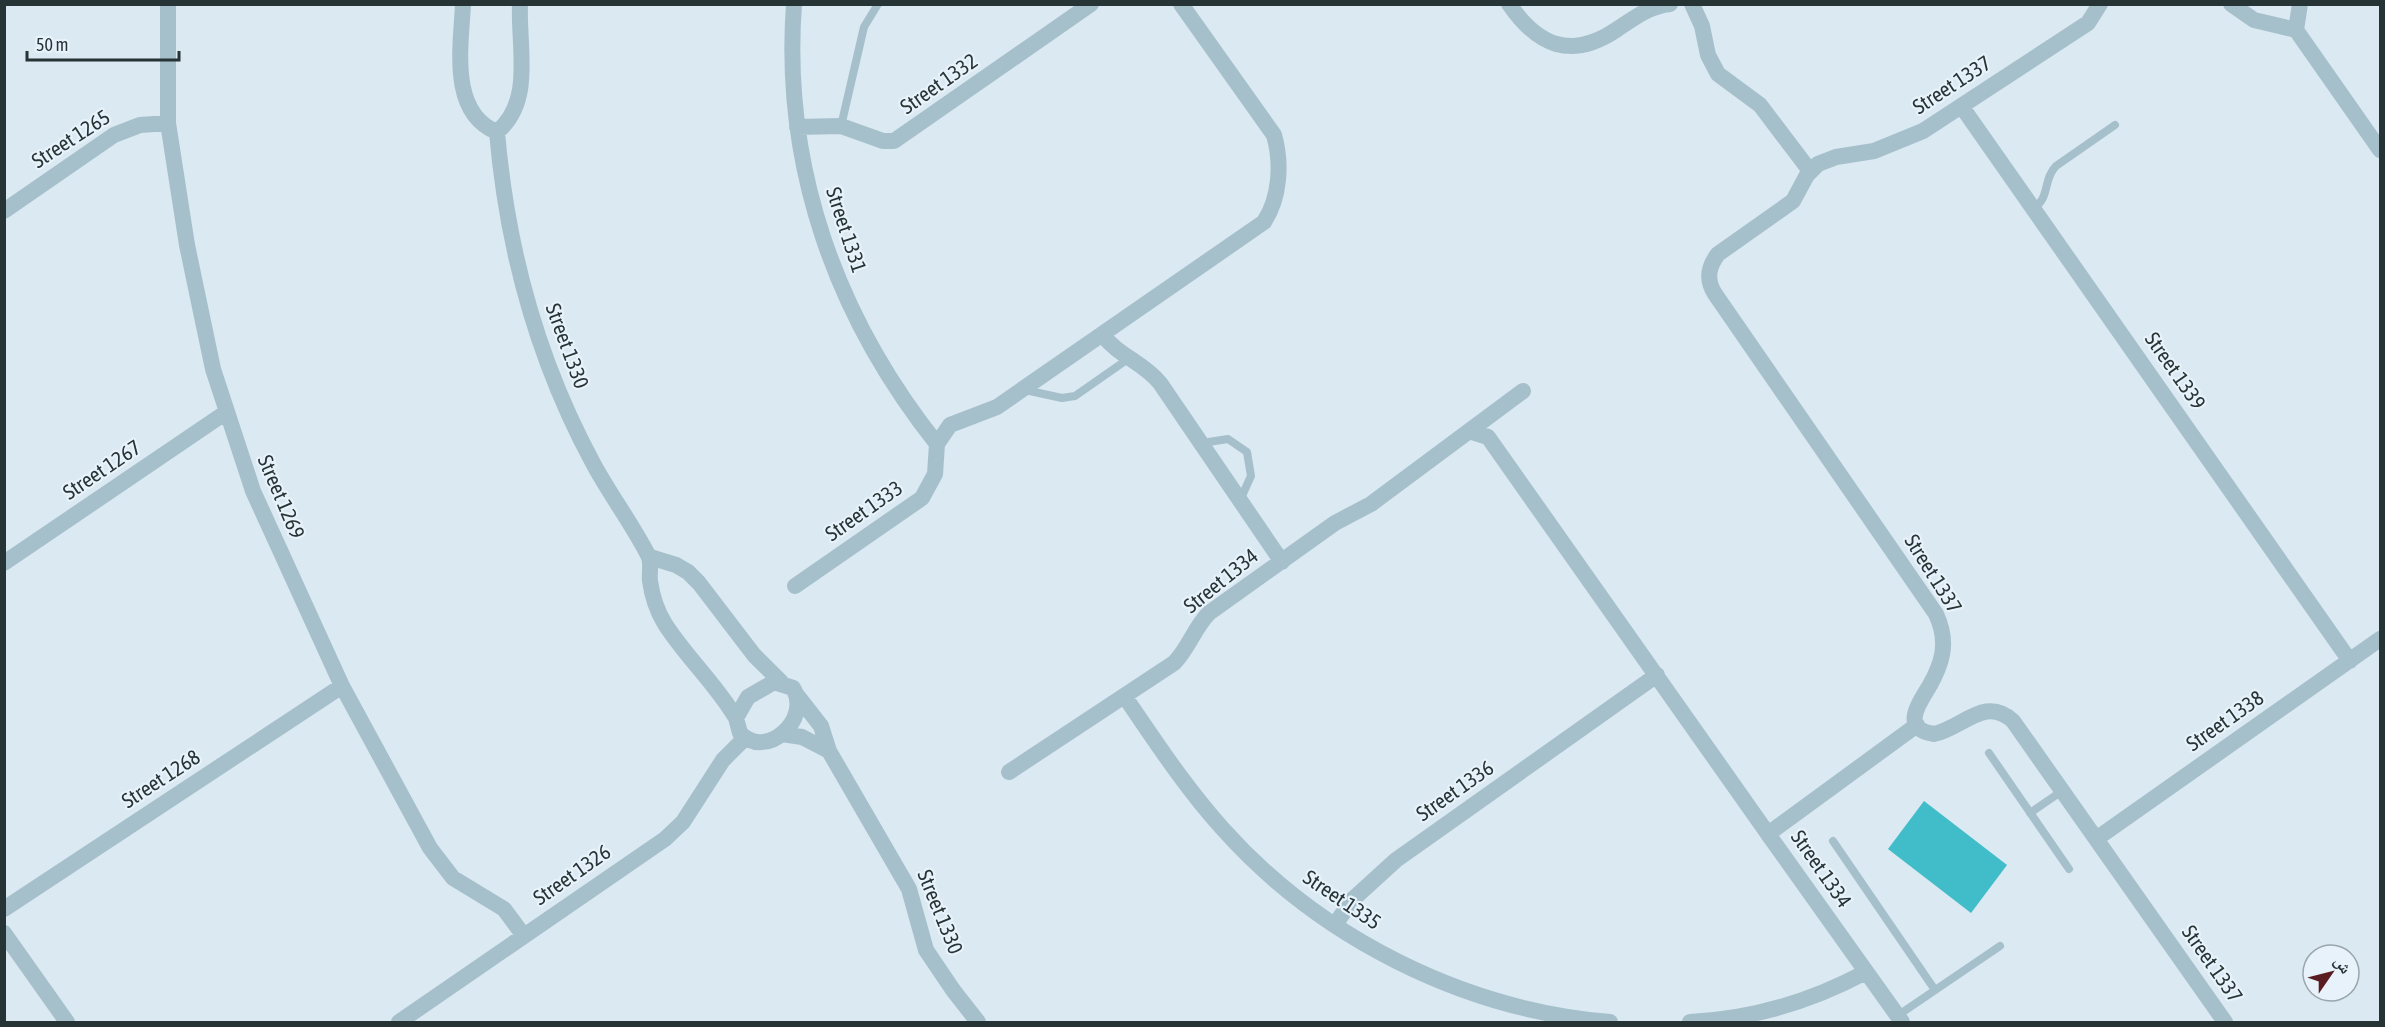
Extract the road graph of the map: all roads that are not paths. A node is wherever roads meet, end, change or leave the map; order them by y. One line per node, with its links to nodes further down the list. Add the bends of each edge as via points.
1 (168, 4): 16 (street, Street 1269)
2 (463, 4): 20 (street, via 464,98 479,122)
3 (520, 4): 20 (street, via 521,95 513,116)
4 (794, 4): 19 (street, Street 1331, via 792,65)
5 (878, 4): 18 (lane, via 864,27)
6 (1091, 4): 18 (street, Street 1332, via 900,138 883,141)
7 (1181, 4): 25 (street, via 1274,135 1277,182 1269,215 1258,227)
8 (1509, 4): 9 (street, via 1523,25 1541,39 1575,46 1597,41 1646,10)
9 (1670, 4)
10 (1692, 4): 22 (street, via 1718,74 1760,105)
11 (2100, 4): 15 (street, Street 1337, via 2088,23)
12 (2231, 4): 14 (street, via 2254,20)
13 (2300, 4): 14 (street)
14 (2296, 30): 21 (street)
15 (1962, 107): 22 (street, Street 1337, via 1907,139 1874,151 1827,160); 23 (street, Street 1339)
16 (168, 123): 24 (street, Street 1265, via 140,125 114,135); 29 (street, Street 1269, via 186,245)
17 (2115, 124): 23 (lane, via 2056,165 2044,197)
18 (841, 126): 19 (street, Street 1332)
19 (797, 127): 32 (street, Street 1331, via 815,211 854,316 890,380)
20 (497, 132): 34 (street, Street 1330, via 500,174 515,257 538,338 593,464)
21 (2380, 150)
22 (1810, 171): 46 (street, Street 1337, via 1793,201 1719,254 1711,266 1710,281 1715,294 1936,614 1943,632 1942,655 1915,711)
23 (2034, 208): 39 (street, Street 1339)
24 (4, 211)
25 (1102, 334): 26 (street); 27 (street)
26 (1128, 359): 27 (lane, via 1069,398); 31 (street, via 1153,375)
27 (1022, 390): 32 (street, via 990,411 956,421 944,430)
28 (1522, 391): 30 (street, Street 1334)
29 (225, 413): 36 (street, Street 1267); 42 (street, Street 1269, via 253,491)
30 (1469, 431): 35 (street, Street 1334, via 1371,504 1335,523); 40 (street, via 1488,437)
31 (1202, 443): 33 (street); 33 (lane, via 1228,439 1247,452 1251,476)
32 (937, 444): 37 (street, Street 1333, via 935,474 922,498)
33 (1241, 498): 35 (street)
34 (650, 557): 41 (street, via 676,565 694,577 754,655); 45 (street, Street 1330, via 650,582 658,612 717,687)
35 (1281, 562): 44 (street, Street 1334, via 1209,613 1179,657)
36 (4, 563)
37 (795, 586)
38 (2380, 639): 39 (street, Street 1338)
39 (2350, 661): 55 (street, Street 1338)
40 (1657, 675): 54 (street); 59 (street, Street 1336, via 1396,860 1351,902)
41 (781, 682): 43 (street); 45 (street, via 756,691)
42 (342, 686): 58 (street, Street 1268); 61 (street, Street 1269, via 438,859 462,885 504,909)
43 (796, 694): 47 (street, via 796,714); 49 (street, Street 1330, via 821,726)
44 (1125, 697): 51 (street, Street 1334); 59 (street, Street 1335, via 1222,829 1279,883)
45 (736, 718): 48 (street)
46 (1917, 725): 52 (street, Street 1337, via 1935,734 1978,713 2000,712 2018,727); 54 (street, Street 1334)
47 (782, 734): 48 (street, via 761,743); 49 (street, via 802,737)
48 (744, 738): 61 (street, Street 1326, via 723,760 674,832)
49 (830, 752): 68 (street, Street 1330, via 909,889 926,950)
50 (1989, 753): 53 (lane)
51 (1009, 772)
52 (2062, 791): 53 (lane); 55 (street, Street 1337)
53 (2030, 813): 57 (lane)
54 (1768, 834): 63 (street, Street 1334)
55 (2096, 839): 71 (street, Street 1337)
56 (1833, 841): 64 (lane)
57 (2069, 869)
58 (4, 909)
59 (1335, 925): 69 (street, Street 1335, via 1411,968 1456,987 1527,1009)
60 (4, 933): 66 (street)
61 (524, 936): 67 (street, Street 1326)
62 (2000, 946): 64 (lane)
63 (1866, 972): 65 (street, Street 1334); 70 (street, via 1830,991 1782,1008)
64 (1935, 990): 65 (lane)
65 (1899, 1019)
66 (67, 1023)
67 (399, 1023)
68 (978, 1023)
69 (1610, 1023)
70 (1690, 1023)
71 (2225, 1023)

